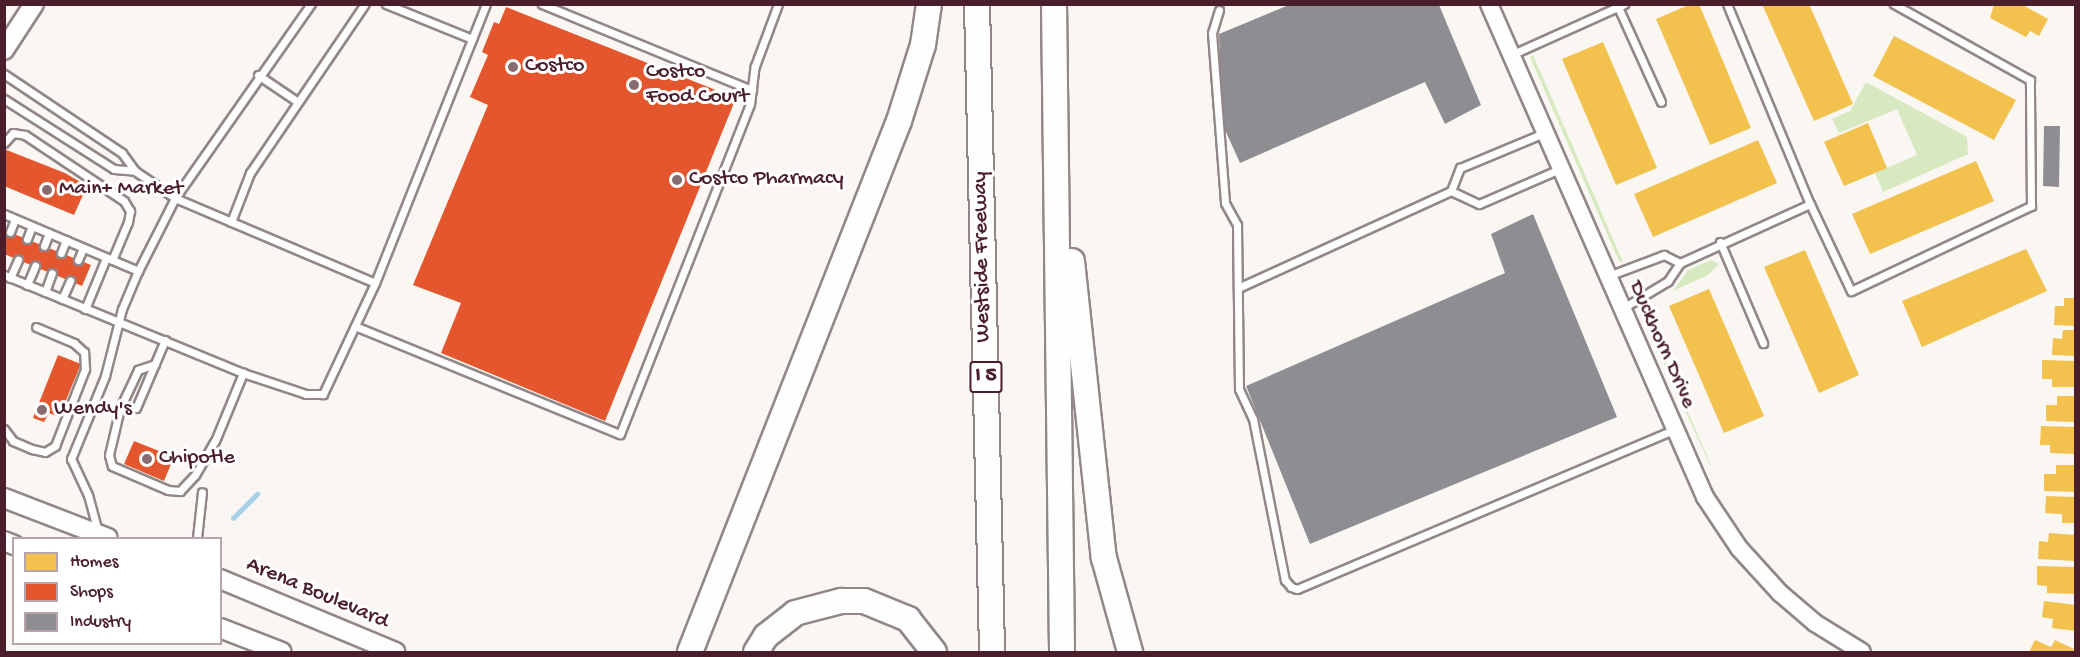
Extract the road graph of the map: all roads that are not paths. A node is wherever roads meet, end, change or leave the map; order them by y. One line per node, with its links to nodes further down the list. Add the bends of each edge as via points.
1 (34, 4): 18 (main road)
2 (311, 4): 21 (lane)
3 (365, 4): 24 (lane)
4 (386, 4): 14 (lane)
5 (486, 4): 17 (lane)
6 (542, 4): 22 (lane)
7 (778, 4): 22 (lane, via 755,66)
8 (929, 4): 81 (highway, via 923,45 899,121)
9 (977, 4): 84 (highway, Westside Freeway / I 5)
10 (1054, 4): 26 (highway)
11 (1489, 4): 19 (street, Duckhorn Drive)
12 (1727, 4): 33 (lane)
13 (1894, 4): 33 (lane, via 2030,80 2031,206 1851,291)
14 (396, 6): 17 (lane)
15 (1621, 6): 19 (lane); 25 (lane)
16 (1219, 10): 58 (lane, via 1212,33 1225,203 1237,225)
17 (472, 39): 56 (lane)
18 (4, 50)
19 (1510, 55): 27 (street, Duckhorn Drive)
20 (4, 74): 30 (lane, via 122,153)
21 (258, 75): 24 (lane); 32 (lane)
22 (752, 90): 64 (lane, via 750,104 620,434)
23 (4, 99): 30 (lane, via 114,169)
24 (298, 102): 36 (lane, via 250,173)
25 (1661, 102)
26 (1057, 124): 85 (highway); 86 (highway, via 1104,558)
27 (1544, 133): 29 (street, Duckhorn Drive); 31 (lane, via 1460,168)
28 (4, 143): 46 (lane, via 13,133 25,135 124,201 130,211 128,222)
29 (1560, 169): 31 (lane, via 1479,204); 54 (street, Duckhorn Drive)
30 (135, 171): 32 (lane)
31 (1451, 191): 58 (lane)
32 (175, 198): 36 (lane); 51 (lane)
33 (1810, 204): 42 (lane)
34 (4, 214): 35 (lane)
35 (15, 219): 37 (lane); 38 (lane)
36 (231, 222): 56 (lane)
37 (32, 226): 39 (lane); 40 (lane)
38 (10, 232)
39 (49, 233): 41 (lane); 43 (lane)
40 (27, 239)
41 (66, 240): 44 (lane); 45 (lane)
42 (1720, 242): 49 (lane); 67 (lane)
43 (44, 246)
44 (84, 248): 46 (lane); 48 (lane)
45 (61, 253)
46 (109, 259): 51 (lane); 61 (lane)
47 (18, 260): 53 (lane)
48 (78, 260)
49 (1680, 263): 54 (lane, via 1664,255); 62 (lane, via 1668,281)
50 (35, 266): 57 (lane)
51 (138, 271): 63 (lane)
52 (52, 273): 59 (lane)
53 (7, 276): 57 (lane)
54 (1607, 277): 62 (street, Duckhorn Drive)
55 (70, 281): 60 (lane)
56 (375, 283): 64 (lane)
57 (27, 285): 59 (lane)
58 (1238, 288): 72 (lane, via 1239,389 1253,419 1285,580 1297,589)
59 (45, 292): 60 (lane)
60 (62, 299): 61 (lane)
61 (85, 309): 63 (lane)
62 (1621, 309): 72 (street, Duckhorn Drive)
63 (120, 322): 66 (lane); 75 (lane, via 105,375 71,459)
64 (355, 326): 69 (lane, via 323,394 306,394)
65 (36, 327): 71 (lane, via 74,343 84,352 85,369 55,446 45,452 32,449 13,441)
66 (165, 340): 68 (lane); 69 (lane)
67 (1763, 343)
68 (155, 364): 69 (lane, via 138,370 120,408 109,455 112,466 168,490 180,490 195,475 215,441); 70 (lane)
69 (243, 373)
70 (136, 408)
71 (4, 429)
72 (1674, 430): 87 (street, Duckhorn Drive, via 1705,497 1739,548 1780,593 1815,622)
73 (202, 492): 76 (lane)
74 (4, 498): 75 (main road)
75 (103, 537)
76 (197, 537)
77 (222, 580): 80 (main road, Arena Boulevard)
78 (222, 629): 79 (main road)
79 (282, 652)
80 (395, 652)
81 (690, 652)
82 (756, 652): 83 (highway, via 779,623 830,601 864,601 893,611 908,619)
83 (934, 652)
84 (992, 652)
85 (1062, 652)
86 (1130, 652)
87 (1862, 652)

